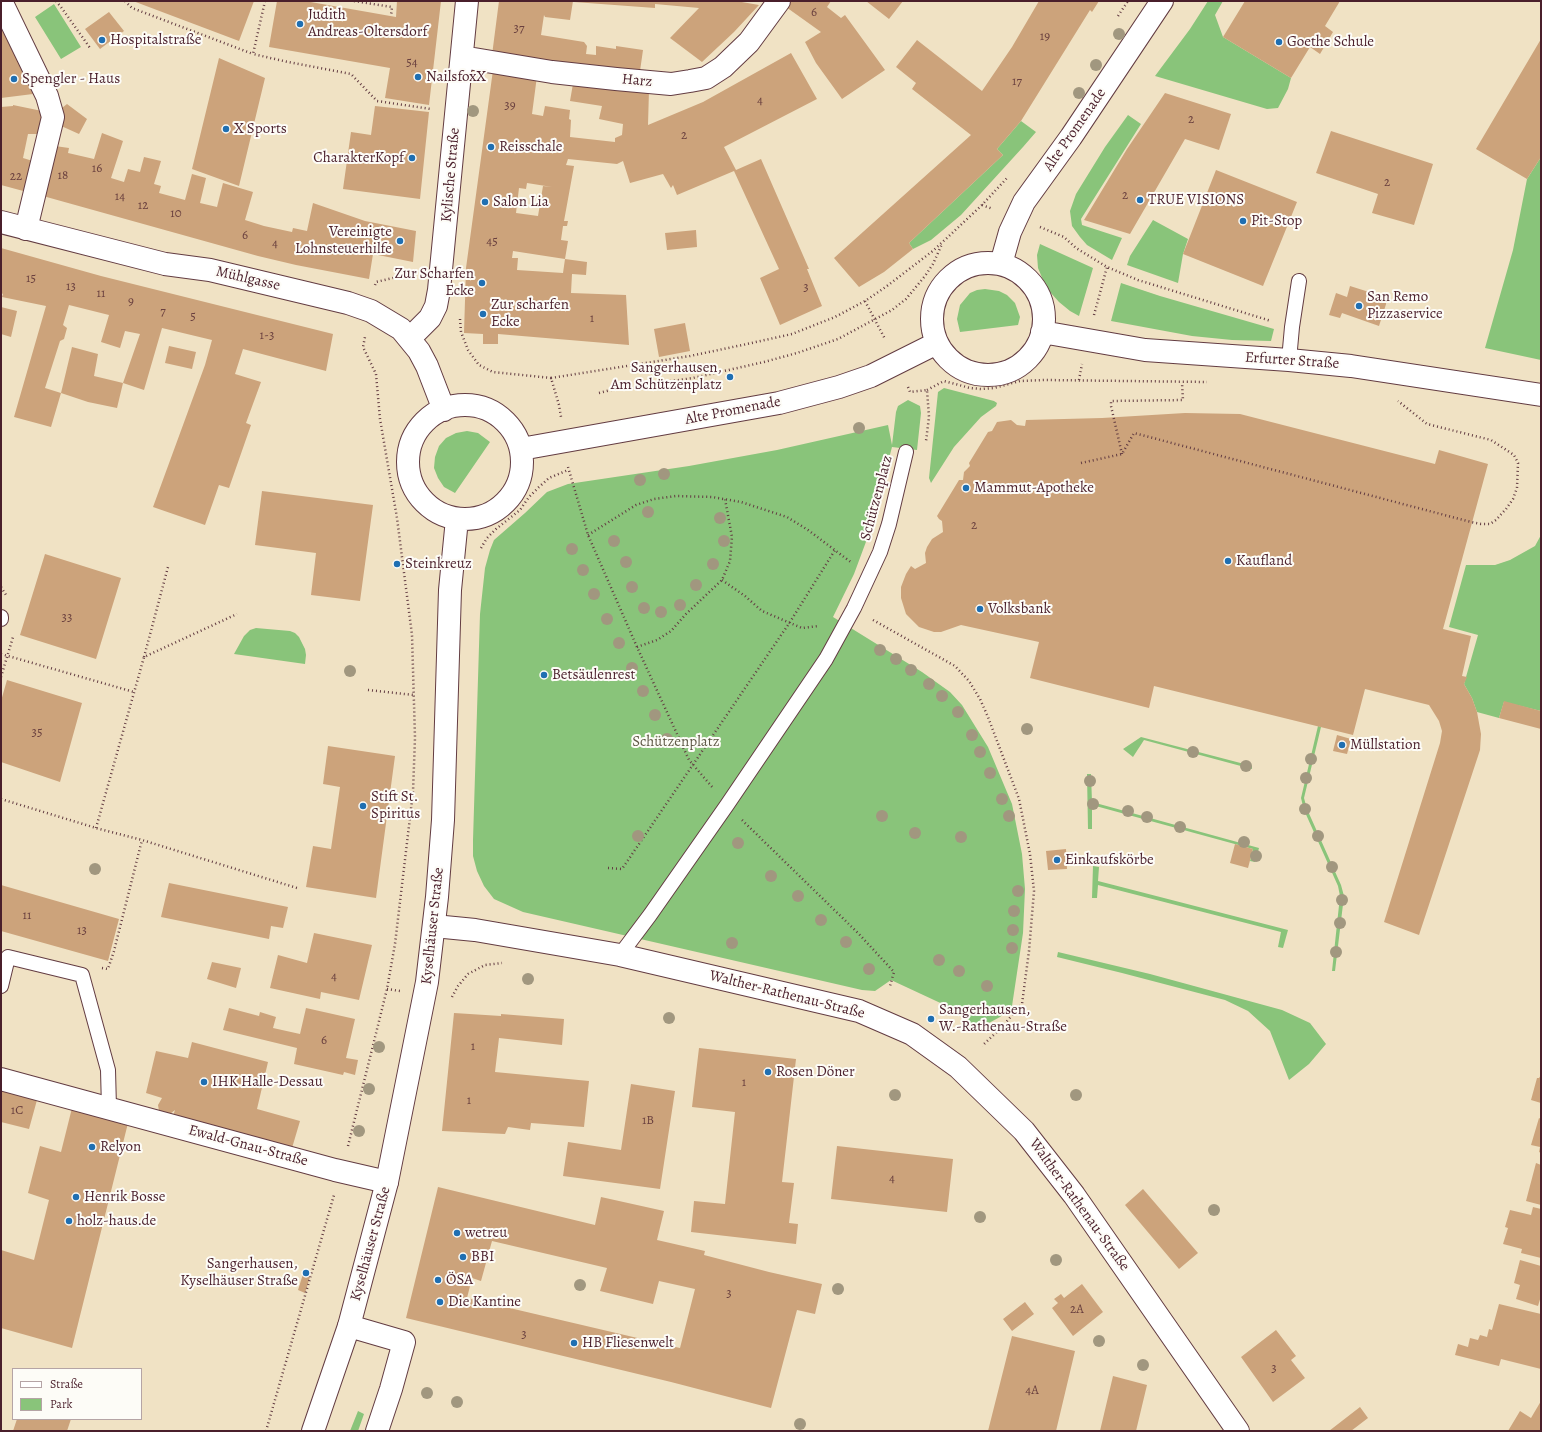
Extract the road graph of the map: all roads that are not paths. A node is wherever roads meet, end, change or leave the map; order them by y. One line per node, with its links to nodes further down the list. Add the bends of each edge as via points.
1 (1, 1): 7 (street, via 47,96 53,117)
2 (467, 1): 5 (street, Kylische Straße)
3 (779, 1): 5 (street, Harz, via 749,42 723,67 706,78 690,81 671,84 616,79 552,72)
4 (1162, 1): 8 (street, Alte Promenade, via 1029,195 1016,218)
5 (462, 57): 11 (street, Kylische Straße, via 443,261 436,306 430,318)
6 (1, 222): 7 (street, Mühlgasse)
7 (26, 230): 11 (street, Mühlgasse, via 165,264 210,270 348,303 371,311 392,323)
8 (1001, 264): 10 (street, via 1018,271 1036,290 1043,306); 12 (street, via 972,264 955,273 941,287 933,305 932,315)
9 (1299, 281): 13 (lane)
10 (1042, 332): 12 (street, via 1039,342 1027,359 1009,371 999,374 968,372 950,360); 13 (street, Erfurter Straße, via 1145,350)
11 (410, 338): 15 (street, Mühlgasse, via 428,366)
12 (937, 343): 16 (street, Alte Promenade, via 871,376 804,397)
13 (1289, 360): 14 (street, Erfurter Straße, via 1352,366)
14 (1541, 394)
15 (444, 410): 16 (street, via 476,406 496,415 512,430); 18 (street, via 426,421 419,429 410,448 408,470 415,490 425,502 437,512)
16 (521, 450): 18 (street, via 519,482 507,501 479,518)
17 (906, 452): 20 (lane, Schützenplatz, via 880,552 854,608 826,659 727,805)
18 (457, 519): 19 (street, Kyselhäuser Straße, via 450,590 443,820)
19 (434, 926): 20 (street, Walther-Rathenau-Straße, via 475,930); 24 (street, Kyselhäuser Straße, via 425,995)
20 (620, 955): 28 (street, Walther-Rathenau-Straße, via 859,1011 912,1034 958,1067 1024,1131 1074,1194)
21 (1, 986): 23 (lane, via 8,957 82,975 108,1070)
22 (1, 1079): 23 (street, Ewald-Gnau-Straße)
23 (109, 1108): 24 (street, Ewald-Gnau-Straße)
24 (387, 1182): 25 (street, Kyselhäuser Straße)
25 (349, 1326): 26 (street, Kyselhäuser Straße); 27 (street, via 404,1342)
26 (313, 1431)
27 (377, 1431)
28 (1238, 1431)

